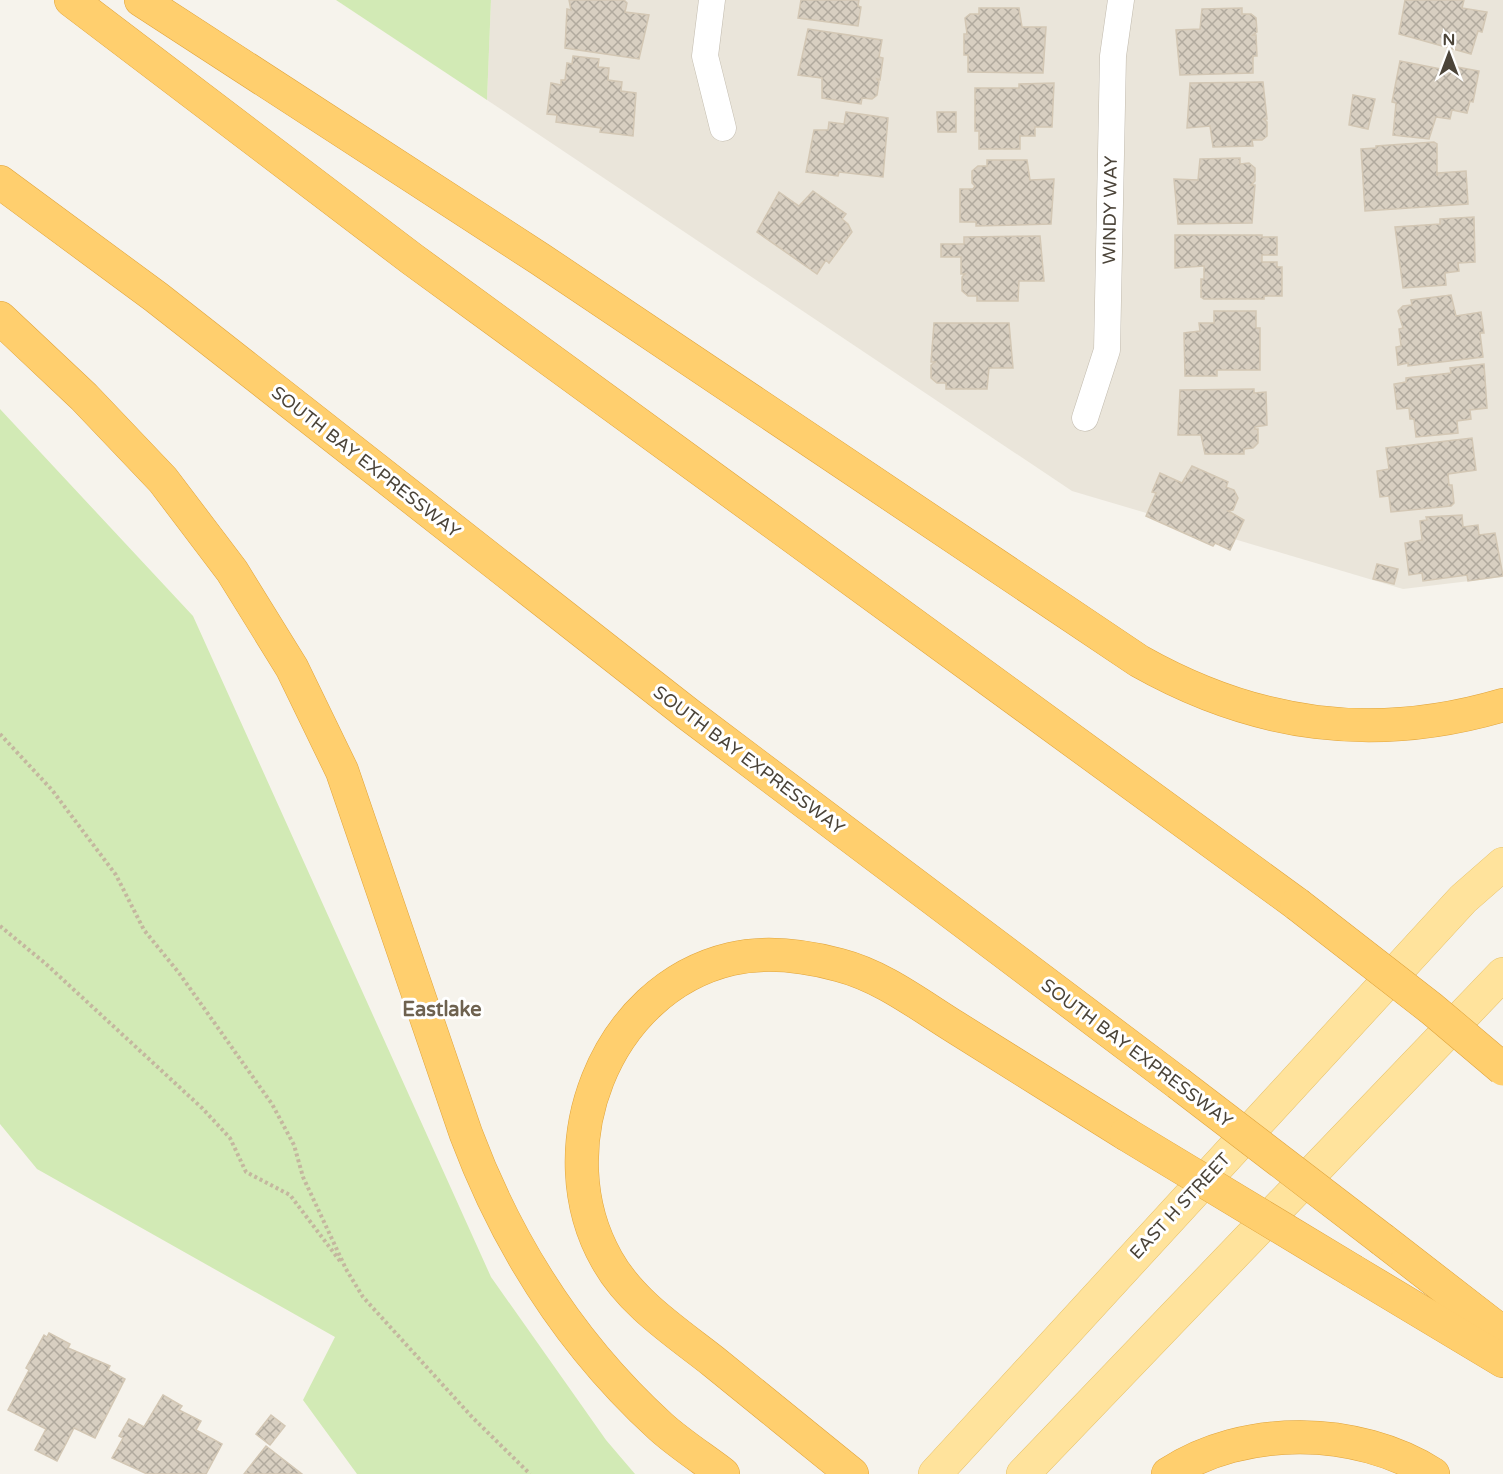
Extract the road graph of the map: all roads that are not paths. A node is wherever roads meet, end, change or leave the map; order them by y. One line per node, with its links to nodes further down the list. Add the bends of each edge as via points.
1 (71, 0): 12 (highway, bridge, via 411,259 1297,904)
2 (141, 0): 9 (highway, via 540,259 1139,661 1173,680 1244,708 1328,724 1414,724)
3 (712, 0): 5 (street, via 705,56)
4 (1121, 0): 8 (street, WINDY WAY, via 1113,56 1107,350)
5 (723, 128)
6 (0, 182): 15 (highway, SOUTH BAY EXPRESSWAY, bridge, via 156,297 688,714)
7 (0, 318): 17 (highway, via 84,397 163,480 219,552 263,619 292,668 342,771 466,1134 517,1247 546,1294 600,1365 663,1428)
8 (1084, 418)
9 (1503, 705)
10 (1503, 864): 19 (main road, EAST H STREET, via 1463,899)
11 (1503, 974): 20 (main road)
12 (1432, 1009): 13 (highway, bridge); 14 (highway, bridge)
13 (1503, 1047)
14 (1503, 1069)
15 (1503, 1333)
16 (1503, 1361): 18 (highway, bridge, via 1126,1134 893,987 814,959 732,959 707,967 663,992 627,1027 601,1070 592,1094 582,1141 582,1190 596,1239 612,1268 639,1301)
17 (723, 1474)
18 (852, 1474)
19 (934, 1474)
20 (1023, 1474)
21 (1168, 1474): 22 (highway, via 1226,1449 1283,1438 1342,1440 1398,1456)
22 (1433, 1474)

